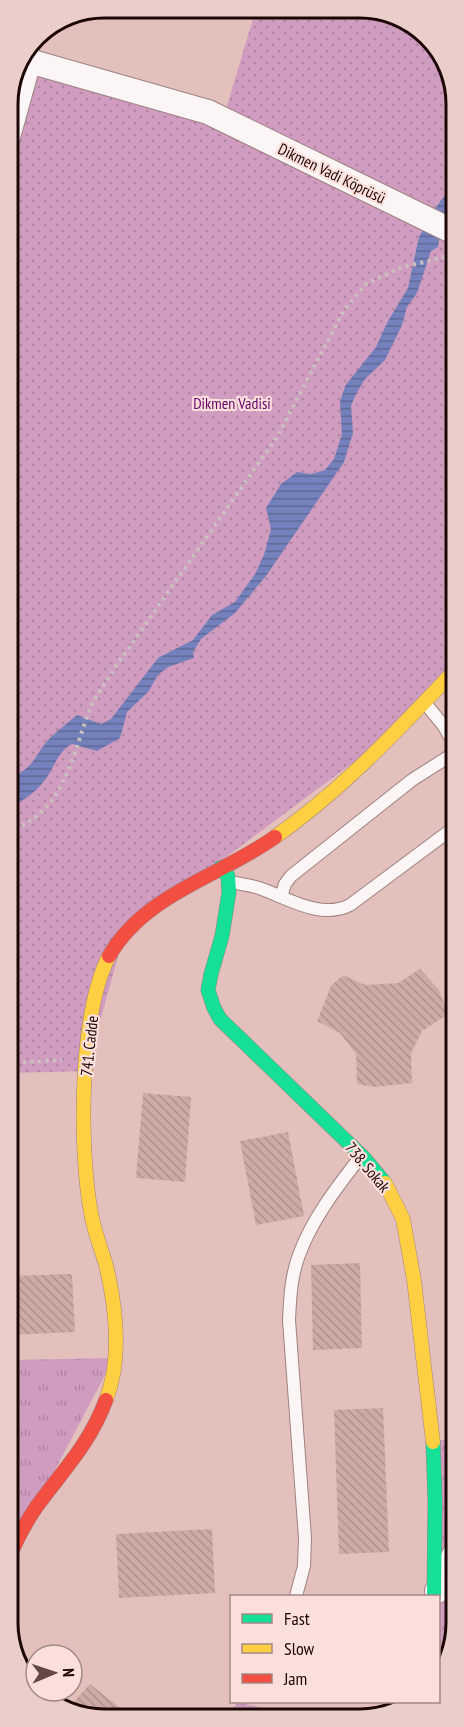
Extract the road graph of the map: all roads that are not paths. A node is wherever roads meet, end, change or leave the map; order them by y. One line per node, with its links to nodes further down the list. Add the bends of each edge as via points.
1 (29, 61): 4 (street, Dikmen Vadi Köprüsü, via 208,112)
2 (28, 65): 3 (street)
3 (18, 101)
4 (446, 228)
5 (446, 679): 6 (street, 741. Cadde)
6 (424, 702): 7 (lane); 10 (street, 741. Cadde, via 327,798 261,846)
7 (446, 730)
8 (446, 758): 12 (lane, via 412,780 291,876)
9 (446, 833): 12 (lane, via 340,910 319,909)
10 (220, 868): 11 (street); 14 (street, 741. Cadde, via 168,896 125,932 113,948 95,992 83,1120 85,1172 115,1313 112,1383 83,1450 36,1507)
11 (230, 881): 12 (lane); 13 (street, 738. Sokak, via 220,944 207,982 214,1011)
12 (281, 897)
13 (361, 1155): 16 (lane, via 324,1206 299,1256 291,1289 289,1320 305,1538 304,1566); 17 (street, 738. Sokak, via 384,1181 394,1200 403,1219 409,1249 433,1440)
14 (18, 1537)
15 (446, 1571): 18 (street)
16 (296, 1595)
17 (434, 1595)
18 (434, 1595)

